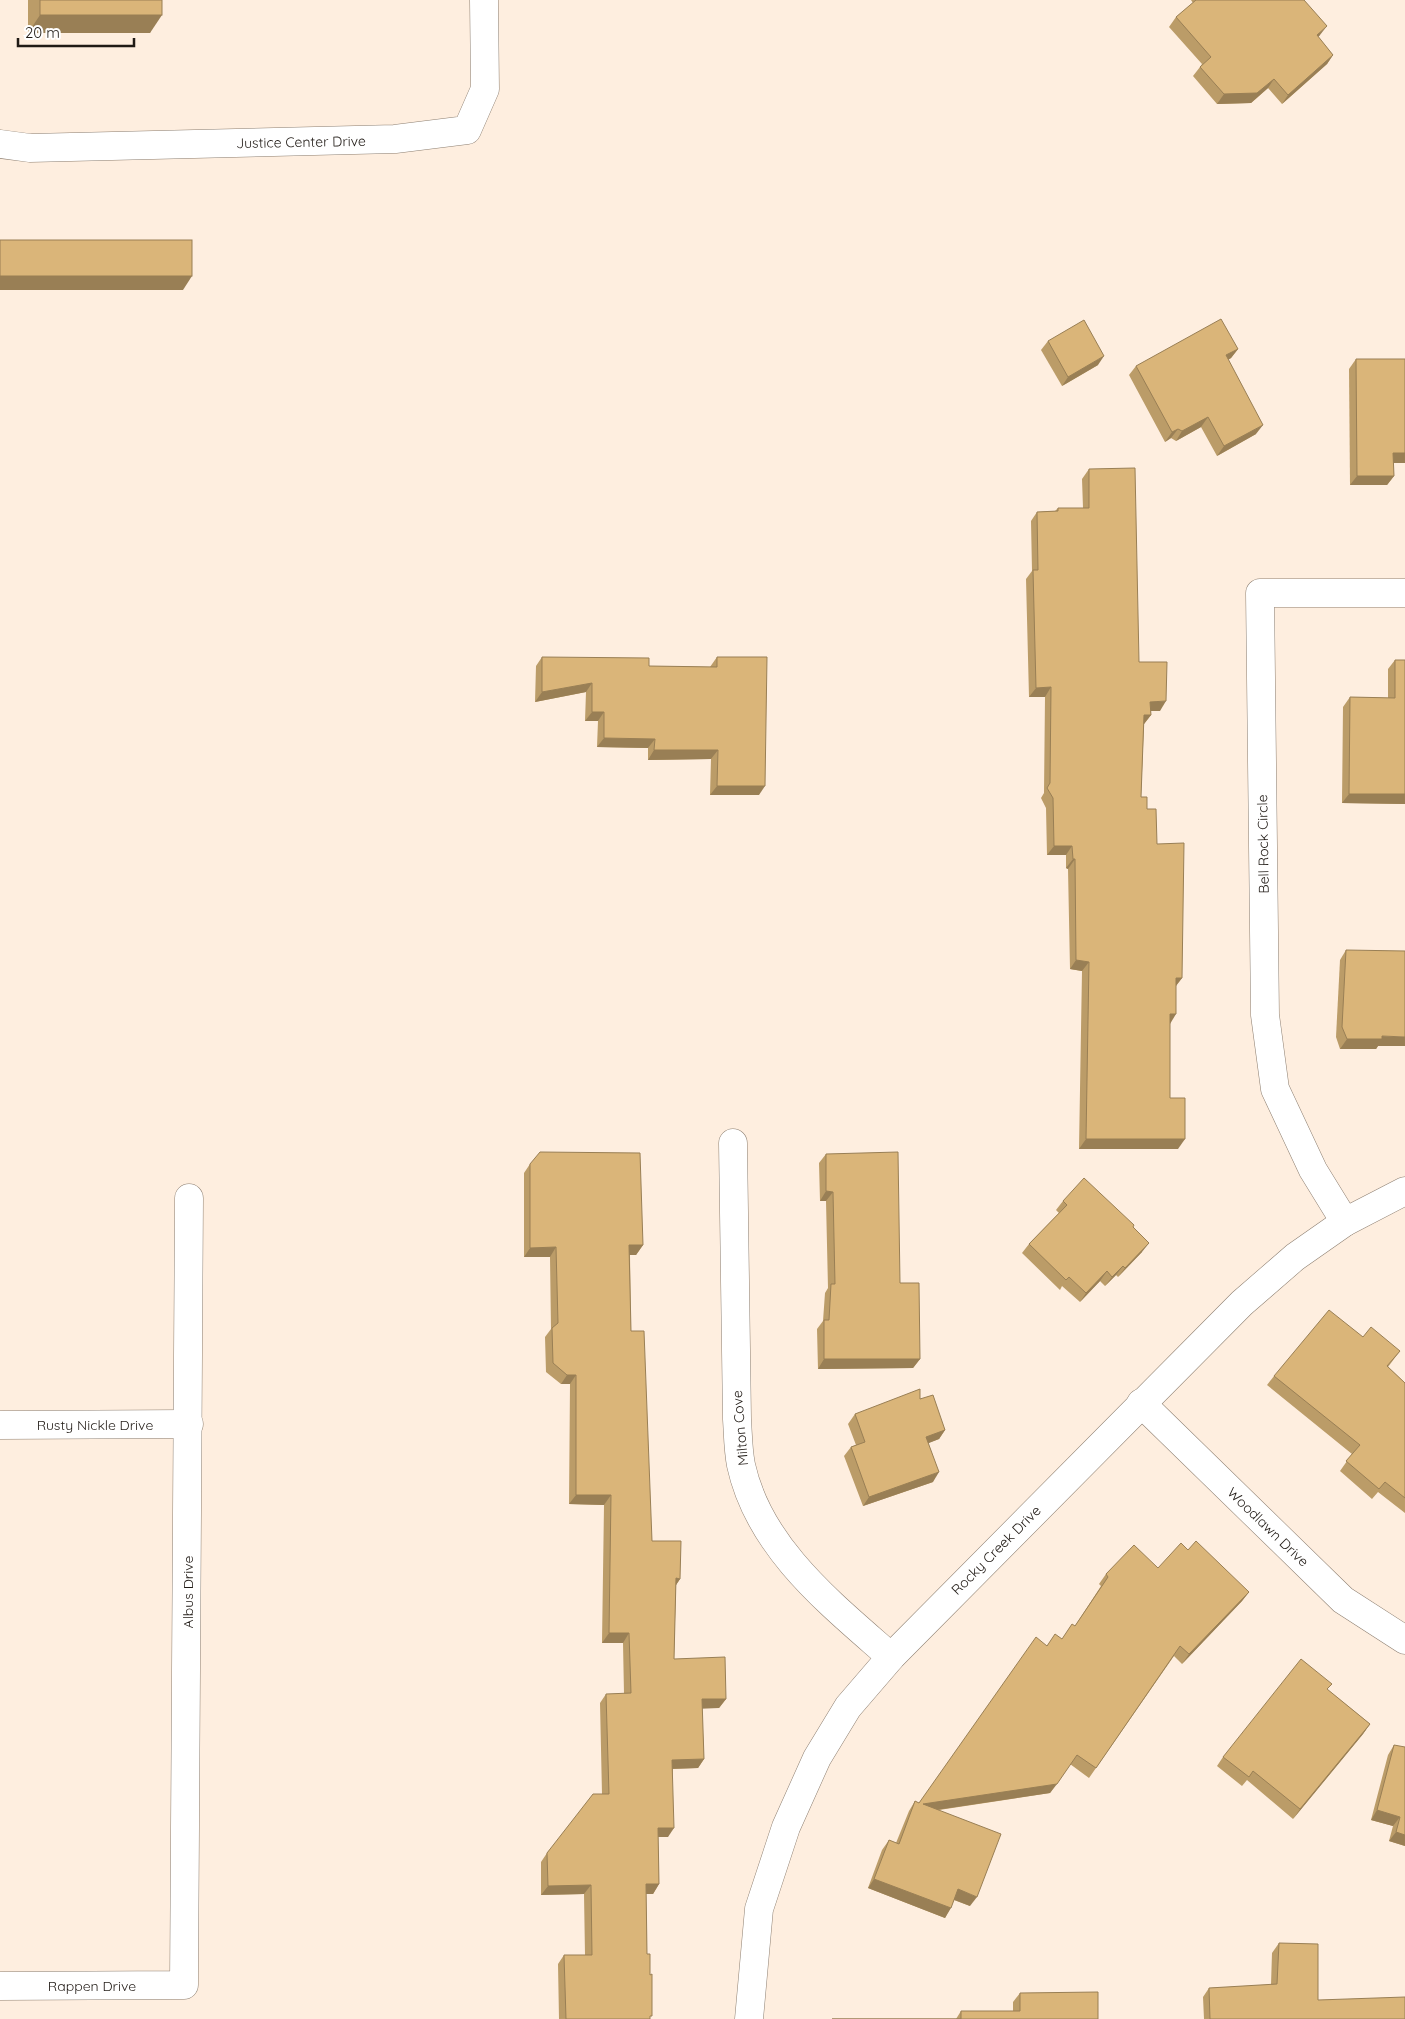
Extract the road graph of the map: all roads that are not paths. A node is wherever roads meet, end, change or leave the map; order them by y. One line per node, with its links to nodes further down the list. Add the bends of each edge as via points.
1 (484, 0): 2 (street, Justice Center Drive, via 486,89 467,130 395,140 30,148)
2 (0, 144)
3 (1405, 593): 7 (street, Bell Rock Circle, via 1260,593 1265,1015 1275,1089 1313,1170)
4 (733, 1143): 12 (street, Milton Cove, via 737,1419 741,1465 761,1520 804,1579)
5 (1405, 1191): 7 (street, Rocky Creek Drive)
6 (189, 1198): 9 (street, Albus Drive)
7 (1345, 1222): 8 (street, Rocky Creek Drive, via 1294,1257 1242,1303)
8 (1141, 1403): 11 (street, Woodlawn Drive, via 1344,1600); 12 (street, Rocky Creek Drive)
9 (189, 1424): 10 (street, Rusty Nickle Drive); 14 (street, Albus Drive)
10 (0, 1425)
11 (1405, 1640)
12 (890, 1658): 15 (street, Rocky Creek Drive, via 848,1707 822,1751 786,1827 759,1909)
13 (0, 1986): 14 (street, Rappen Drive)
14 (184, 1986)
15 (748, 2019)

